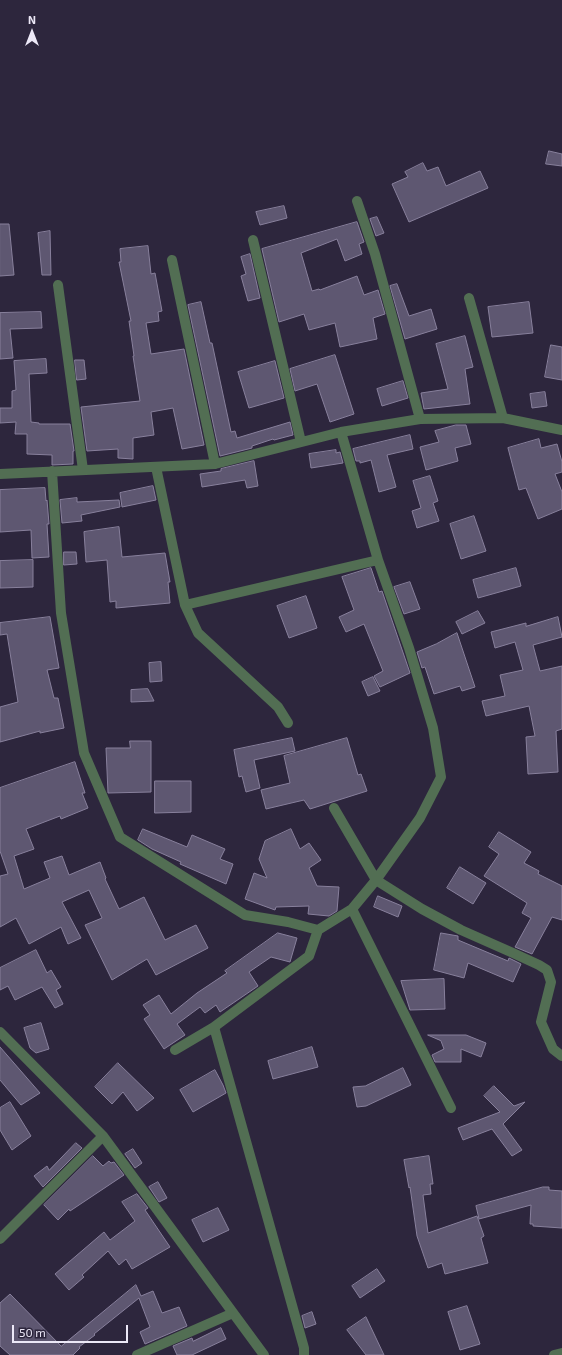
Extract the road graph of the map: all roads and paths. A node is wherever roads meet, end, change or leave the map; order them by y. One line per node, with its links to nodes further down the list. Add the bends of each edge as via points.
1 (357, 201): 7 (street, via 375,254)
2 (252, 240): 10 (street)
3 (172, 260): 11 (street)
4 (58, 285): 13 (street)
5 (469, 298): 6 (street)
6 (503, 418): 7 (street); 8 (street)
7 (420, 420): 9 (street)
8 (562, 430)
9 (341, 432): 10 (street); 16 (street)
10 (301, 442): 11 (street)
11 (215, 464): 12 (street)
12 (156, 467): 13 (street); 17 (street)
13 (83, 470): 14 (street)
14 (52, 471): 15 (street); 22 (street, via 61,613 84,753 120,837 245,915)
15 (0, 474)
16 (378, 560): 17 (street); 20 (street, via 431,720 441,777 420,818)
17 (185, 604): 18 (street, via 198,633 278,707)
18 (288, 723)
19 (334, 808): 20 (street)
20 (376, 880): 21 (street); 26 (street, via 422,909 547,970 551,982 541,1022 553,1049)
21 (352, 909): 22 (street); 27 (street)
22 (318, 930): 23 (street, via 309,956)
23 (214, 1026): 25 (street); 34 (street)
24 (0, 1032): 28 (street)
25 (175, 1050)
26 (562, 1056)
27 (451, 1108)
28 (103, 1136): 29 (street); 30 (street)
29 (0, 1239)
30 (233, 1313): 32 (street); 33 (street)
31 (562, 1353): 35 (street)
32 (137, 1355)
33 (264, 1355)
34 (304, 1355)
35 (554, 1355)

